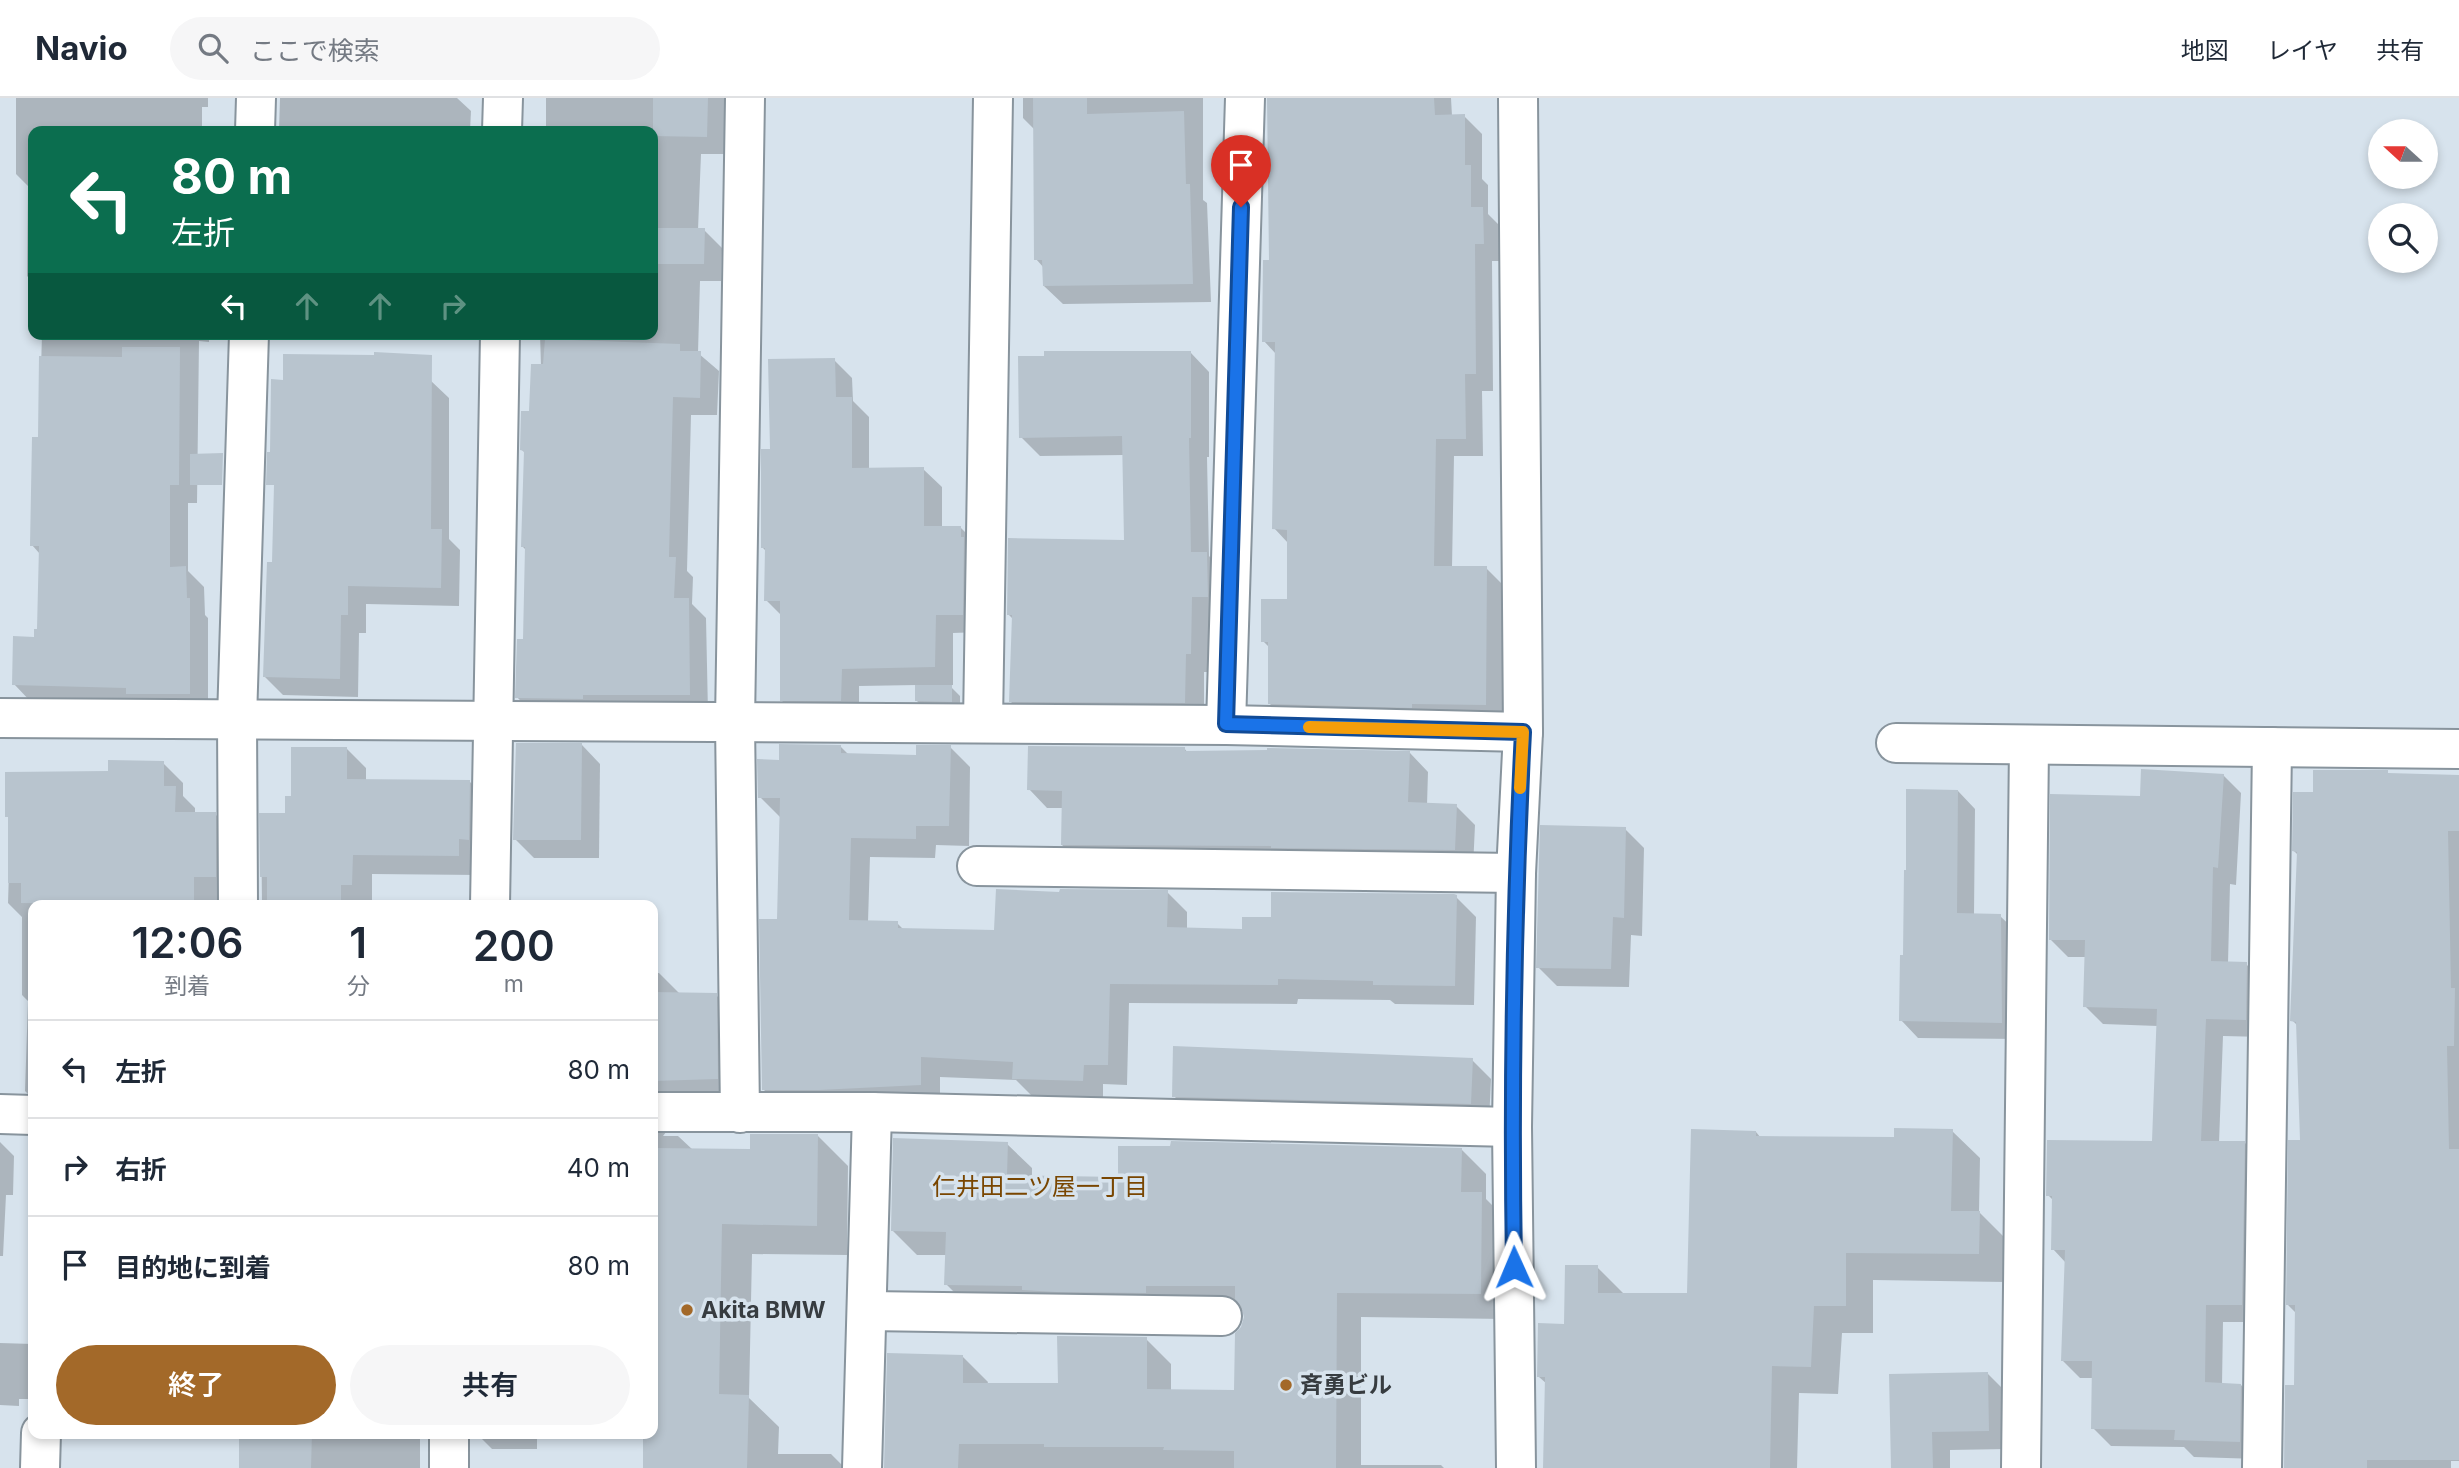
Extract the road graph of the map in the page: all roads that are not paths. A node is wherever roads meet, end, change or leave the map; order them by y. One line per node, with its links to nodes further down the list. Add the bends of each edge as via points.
1 (256, 98): 7 (street)
2 (503, 98): 8 (street)
3 (746, 98): 14 (street)
4 (993, 98): 15 (street)
5 (1245, 98): 16 (street)
6 (1518, 98): 17 (street)
7 (255, 126)
8 (502, 126)
9 (248, 340): 12 (street)
10 (500, 340): 13 (street)
11 (0, 718): 12 (street)
12 (237, 719): 13 (street); 24 (street)
13 (494, 721): 14 (street); 25 (street)
14 (735, 722): 15 (street); 28 (street)
15 (983, 723): 16 (street)
16 (1226, 724): 17 (street)
17 (1523, 732): 23 (street)
18 (1896, 743): 19 (street)
19 (2029, 745): 20 (street); 40 (street)
20 (2272, 747): 21 (street); 41 (street)
21 (2459, 749)
22 (977, 866): 23 (street)
23 (1516, 873): 31 (street)
24 (238, 900)
25 (490, 900)
26 (658, 1112): 28 (street)
27 (872, 1112): 28 (street); 31 (street); 32 (street)
28 (740, 1113)
29 (0, 1114): 30 (street)
30 (28, 1115)
31 (1511, 1127): 39 (street)
32 (867, 1311): 33 (street); 38 (street)
33 (1222, 1316)
34 (41, 1439): 36 (street)
35 (449, 1439): 37 (street)
36 (40, 1468)
37 (449, 1468)
38 (862, 1468)
39 (1516, 1468)
40 (2021, 1468)
41 (2262, 1468)

